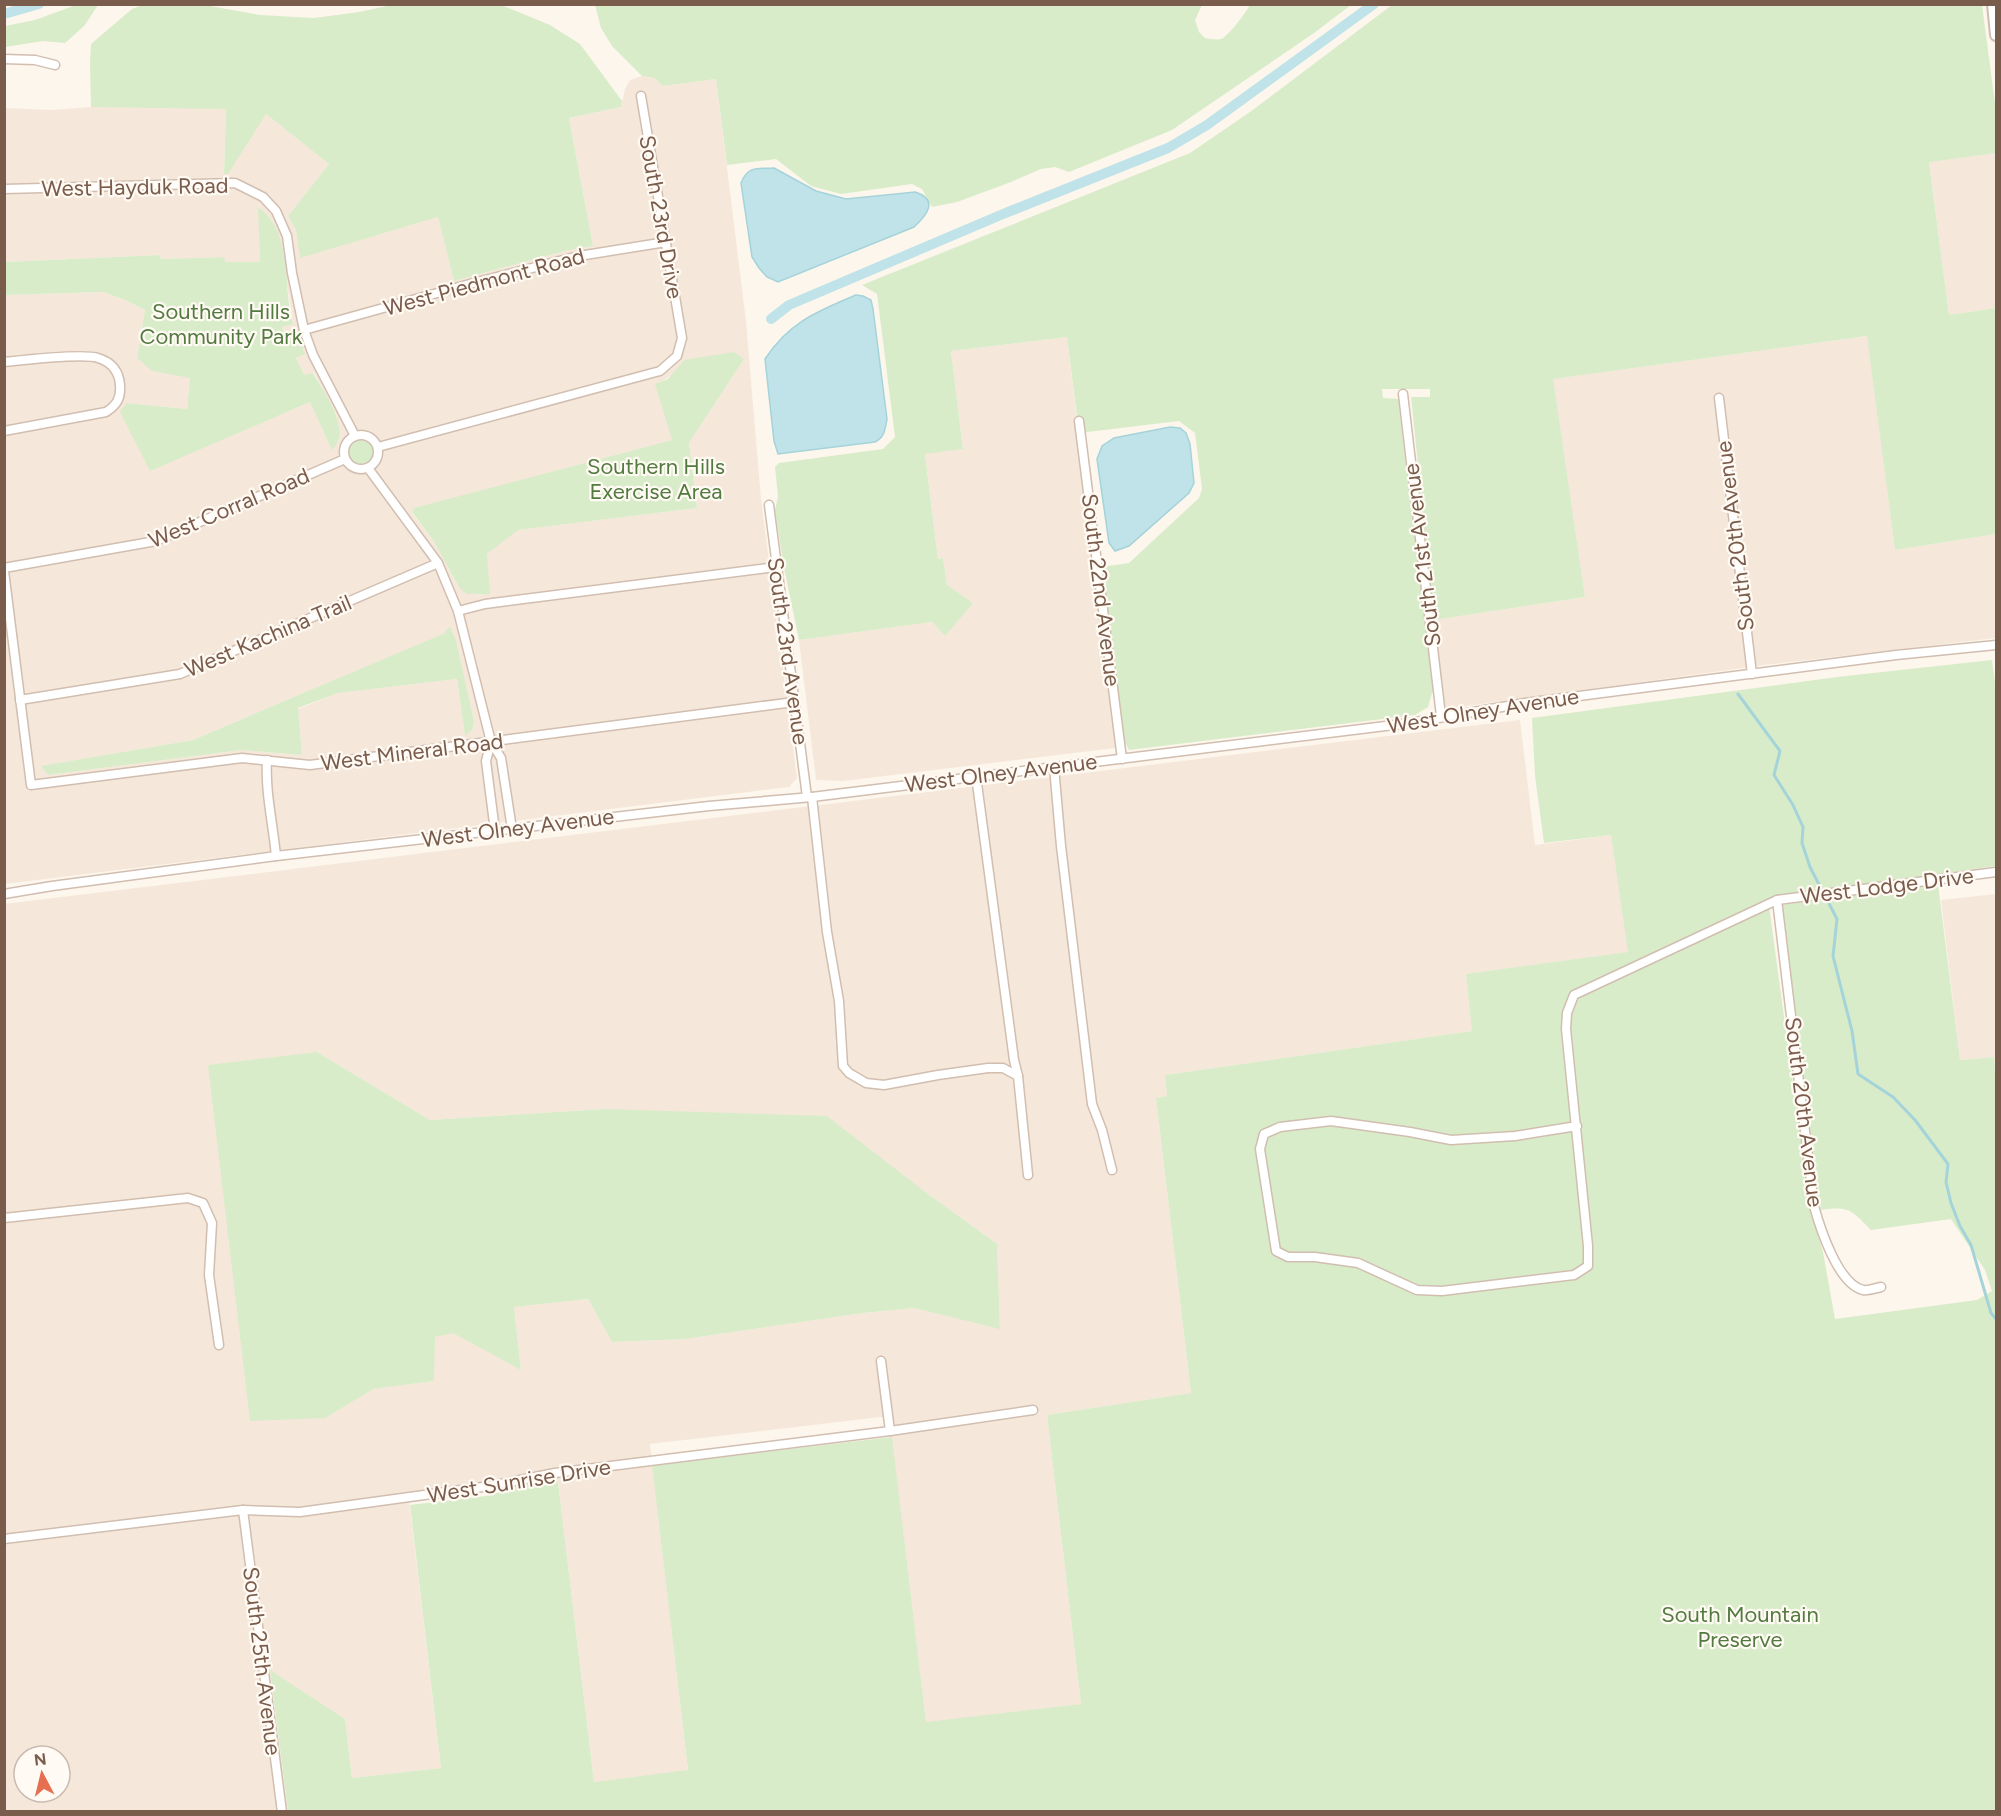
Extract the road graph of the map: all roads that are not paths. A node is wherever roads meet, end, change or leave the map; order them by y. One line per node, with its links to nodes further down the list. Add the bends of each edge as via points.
1 (1994, 5): 2 (street)
2 (1996, 35)
3 (4, 59): 4 (street)
4 (55, 65)
5 (640, 96): 7 (street, South 23rd Drive)
6 (4, 189): 8 (street, West Hayduk Road, via 235,183 263,197 276,211 287,237)
7 (666, 242): 8 (street, West Piedmont Road, via 579,256); 15 (street, South 23rd Drive, via 682,338 677,356 660,371)
8 (304, 330): 14 (street)
9 (4, 362): 13 (street, via 92,356 113,367 120,381 120,398 106,412)
10 (1403, 394): 27 (street, South 21st Avenue)
11 (1719, 398): 24 (street, South 20th Avenue)
12 (1079, 421): 29 (street, South 22nd Avenue)
13 (4, 431)
14 (355, 436): 15 (street, via 371,438); 16 (street, via 344,447)
15 (378, 447): 17 (street, via 375,463)
16 (345, 459): 17 (street, via 352,468); 21 (street, West Corral Road, via 156,541)
17 (368, 468): 19 (street)
18 (769, 505): 20 (street, South 23rd Avenue)
19 (438, 563): 22 (street); 25 (street, West Kachina Trail, via 180,674)
20 (776, 567): 22 (street); 26 (street, South 23rd Avenue)
21 (4, 570): 25 (street)
22 (459, 610): 28 (street)
23 (1996, 645): 24 (street, West Olney Avenue)
24 (1752, 674): 27 (street, West Olney Avenue)
25 (20, 700): 30 (street, West Mineral Road, via 31,785 242,758)
26 (794, 702): 28 (street, West Mineral Road); 35 (street, South 23rd Avenue)
27 (1441, 716): 29 (street, West Olney Avenue)
28 (491, 742): 30 (street, West Mineral Road, via 310,765); 33 (street, via 501,758); 34 (street, via 486,761)
29 (1122, 759): 31 (street, West Olney Avenue)
30 (267, 760): 38 (street, via 265,780)
31 (1054, 767): 32 (street, West Olney Avenue); 44 (street, via 1092,1104)
32 (976, 777): 35 (street, West Olney Avenue); 42 (street)
33 (505, 781): 34 (street); 36 (street)
34 (490, 783): 37 (street)
35 (810, 797): 36 (street, West Olney Avenue); 42 (street, South 23rd Avenue, via 839,1001 843,1066 866,1083 884,1085 988,1068 1003,1068)
36 (512, 830): 37 (street, West Olney Avenue)
37 (495, 831): 38 (street, West Olney Avenue)
38 (276, 856): 40 (street, West Olney Avenue)
39 (1996, 872): 41 (street, West Lodge Drive)
40 (4, 894)
41 (1777, 900): 43 (street, West Lodge Drive, via 1574,995 1566,1029); 47 (street, South 20th Avenue, via 1814,1206 1838,1267 1864,1291)
42 (1018, 1076): 45 (street)
43 (1577, 1126): 43 (street, via 1588,1266 1574,1275 1442,1291 1417,1290 1358,1263 1288,1257 1276,1251 1260,1149 1264,1134 1280,1127 1331,1121 1451,1140 1515,1136)
44 (1112, 1170)
45 (1028, 1175)
46 (4, 1218): 48 (street, via 188,1198 203,1203 212,1223 209,1275)
47 (1881, 1287)
48 (219, 1345)
49 (881, 1361): 51 (street)
50 (1033, 1410): 51 (street, West Sunrise Drive)
51 (890, 1431): 52 (street, West Sunrise Drive, via 555,1473 490,1486 300,1512)
52 (243, 1510): 53 (street, West Sunrise Drive); 54 (street, South 25th Avenue)
53 (4, 1539)
54 (282, 1812)

